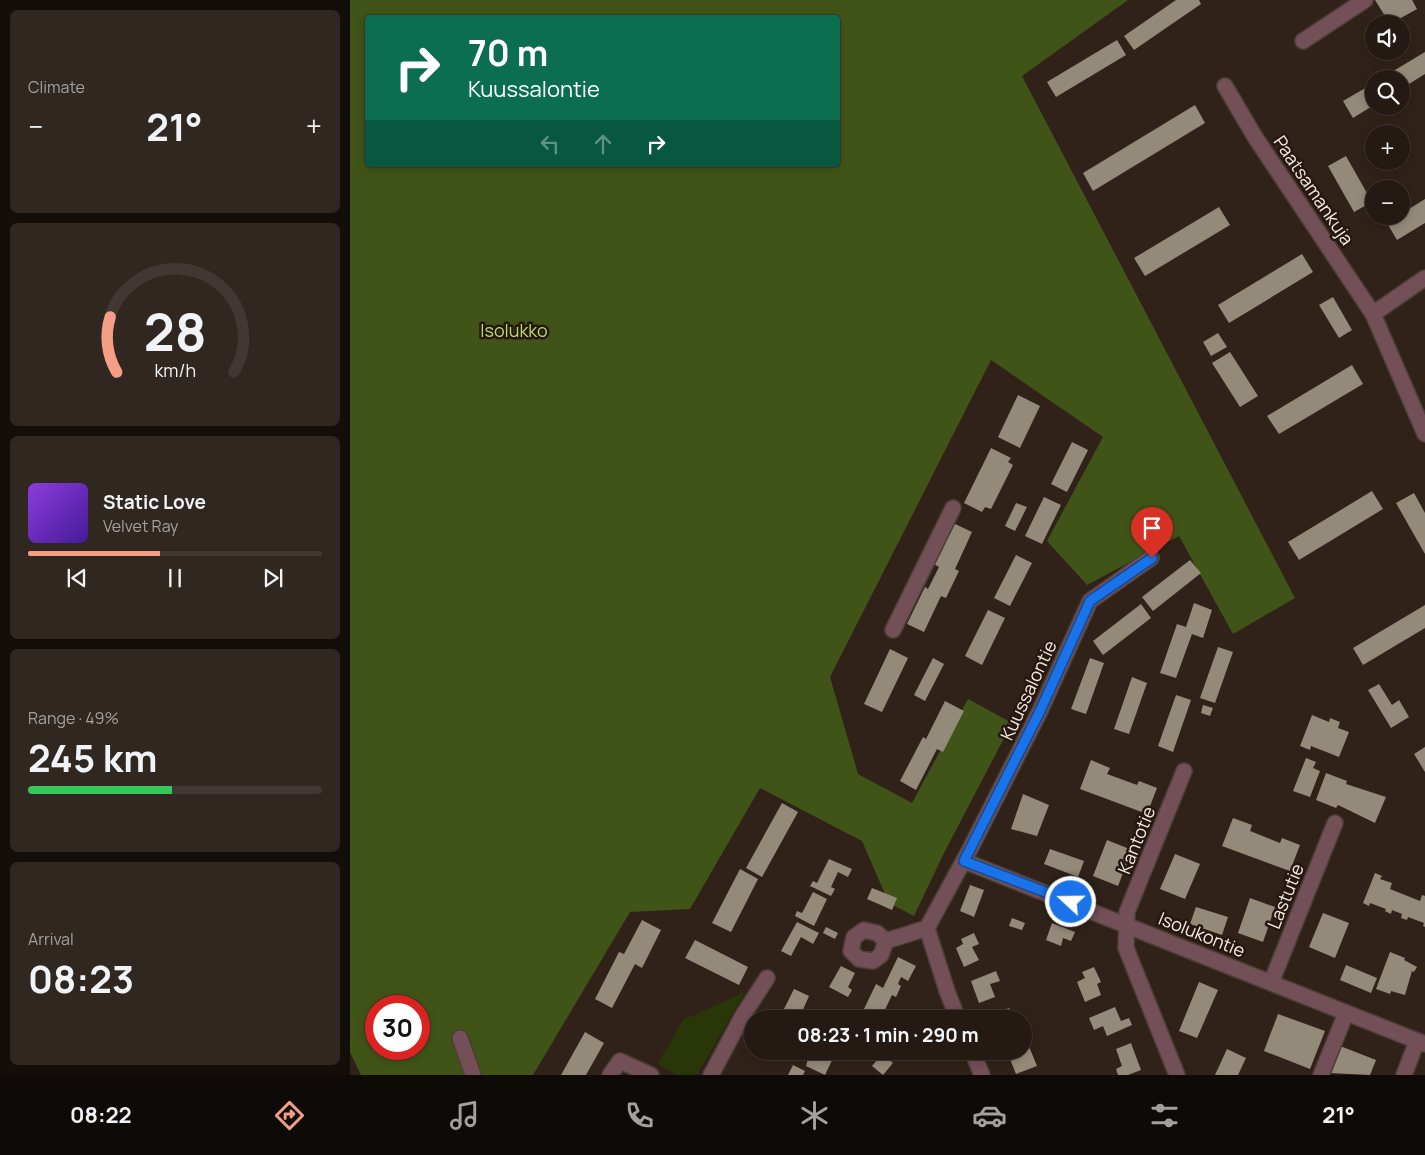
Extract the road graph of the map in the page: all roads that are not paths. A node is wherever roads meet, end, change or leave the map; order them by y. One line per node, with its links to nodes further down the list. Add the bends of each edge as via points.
1 (1365, 0): 2 (street)
2 (1303, 41)
3 (1225, 86): 5 (street, Paatsamankuja, via 1255,137)
4 (1425, 278): 5 (street)
5 (1373, 314): 6 (street, Paatsamankuja)
6 (1423, 426)
7 (953, 508): 9 (street)
8 (1152, 558): 12 (street, Kuussalontie, via 1090,601 1040,711)
9 (893, 630)
10 (1184, 771): 13 (street, Kantotie)
11 (1335, 823): 17 (street, Lastutie)
12 (964, 861): 13 (street, Isolukontie); 14 (street, Kuussalontie)
13 (1125, 923): 17 (street, Isolukontie); 28 (street, Kantotie, via 1126,948)
14 (927, 928): 15 (street); 18 (street)
15 (886, 941)
16 (767, 978): 26 (street)
17 (1271, 983): 19 (street, Isolukontie)
18 (954, 1010)
19 (1346, 1013): 21 (street, Isolukontie); 29 (street)
20 (460, 1038): 23 (street)
21 (1421, 1043): 30 (street)
22 (976, 1060): 27 (street)
23 (473, 1075)
24 (610, 1075): 25 (street, via 620,1061)
25 (651, 1075)
26 (711, 1075)
27 (982, 1075)
28 (1177, 1075)
29 (1321, 1075)
30 (1404, 1075)

